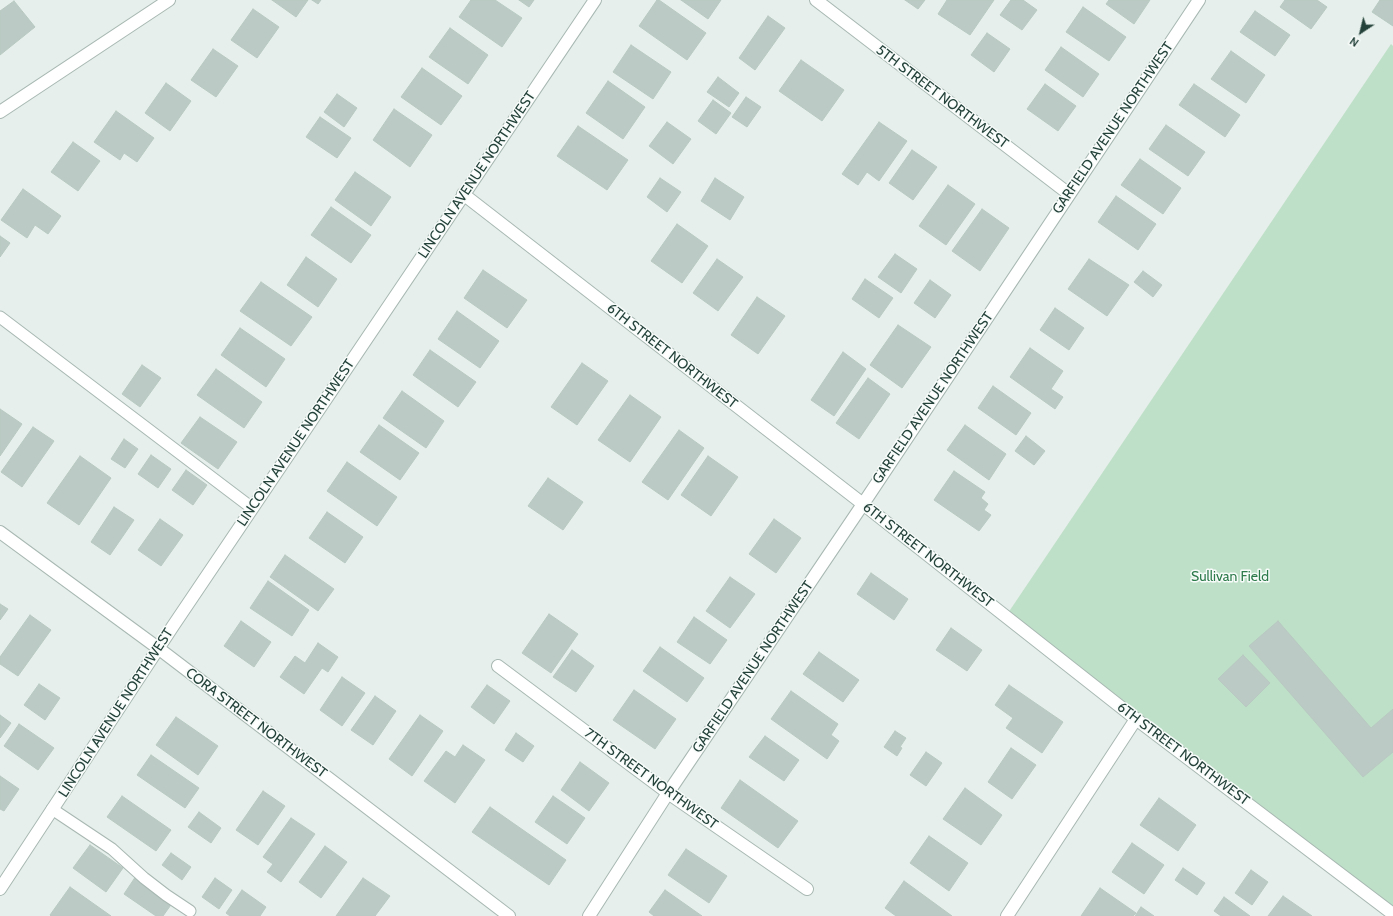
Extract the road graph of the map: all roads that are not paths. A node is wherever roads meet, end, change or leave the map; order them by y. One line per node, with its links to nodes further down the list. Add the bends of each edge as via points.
1 (169, 0): 5 (street)
2 (595, 0): 6 (street, LINCOLN AVENUE NORTHWEST)
3 (816, 0): 7 (street, 5TH STREET NORTHWEST)
4 (1198, 0): 7 (street, GARFIELD AVENUE NORTHWEST)
5 (0, 112)
6 (463, 194): 9 (street, 6TH STREET NORTHWEST); 10 (street, LINCOLN AVENUE NORTHWEST)
7 (1069, 194): 9 (street, GARFIELD AVENUE NORTHWEST)
8 (0, 317): 10 (lane)
9 (863, 504): 14 (street, 6TH STREET NORTHWEST); 15 (street, GARFIELD AVENUE NORTHWEST)
10 (252, 508): 12 (street, LINCOLN AVENUE NORTHWEST)
11 (0, 532): 12 (street, CORA STREET NORTHWEST)
12 (158, 648): 16 (street, LINCOLN AVENUE NORTHWEST); 21 (street, CORA STREET NORTHWEST)
13 (498, 666): 15 (street, 7TH STREET NORTHWEST)
14 (1136, 719): 20 (street, 6TH STREET NORTHWEST); 23 (street)
15 (668, 793): 18 (street, 7TH STREET NORTHWEST); 22 (street, GARFIELD AVENUE NORTHWEST)
16 (52, 809): 17 (street, LINCOLN AVENUE NORTHWEST); 19 (lane, via 112,849 144,878)
17 (0, 889)
18 (807, 889)
19 (190, 911)
20 (1393, 914)
21 (509, 916)
22 (589, 916)
23 (1007, 916)

